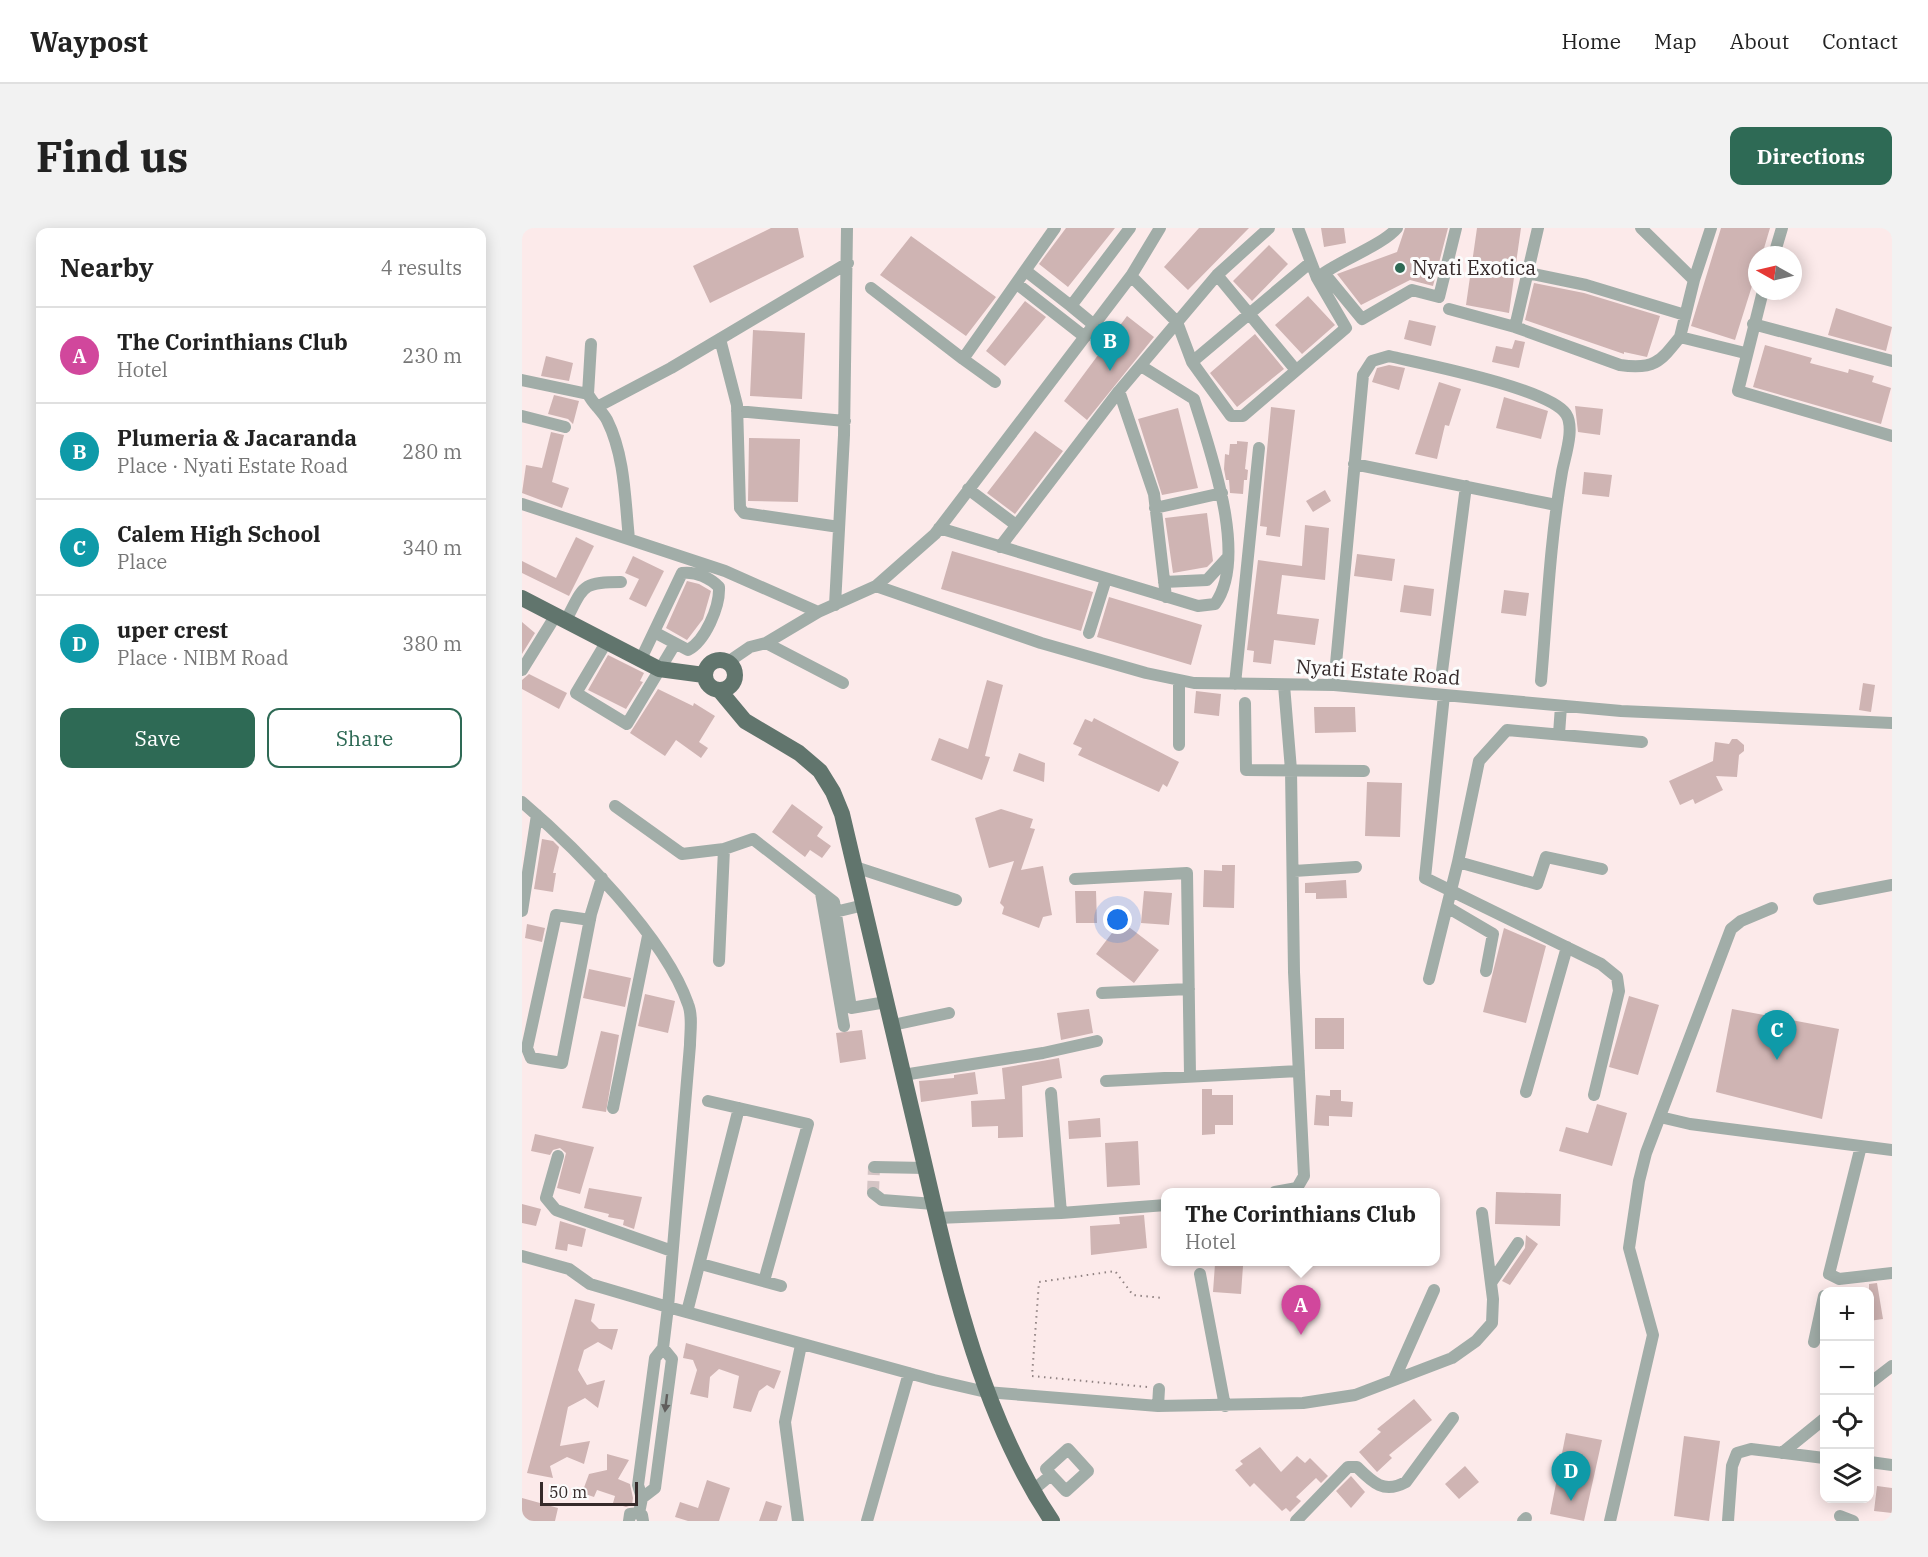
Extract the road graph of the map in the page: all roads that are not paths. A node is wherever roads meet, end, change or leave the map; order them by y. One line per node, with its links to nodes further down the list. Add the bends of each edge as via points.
1 (847, 228): 15 (street)
2 (1055, 228): 16 (street)
3 (1130, 228): 24 (street)
4 (1160, 228): 19 (street)
5 (1269, 228): 18 (street)
6 (1298, 228): 14 (street)
7 (1397, 228): 8 (street, via 1324,273 1362,319 1412,290 1439,297)
8 (1456, 228)
9 (1538, 228): 17 (street)
10 (1641, 228): 20 (street)
11 (1711, 228): 20 (street)
12 (1782, 228): 13 (street)
13 (1777, 246)
14 (1311, 262): 26 (street); 41 (street, via 1346,328)
15 (848, 263): 34 (street); 49 (street)
16 (1026, 271): 21 (street); 24 (street)
17 (1528, 273): 27 (street, via 1586,285); 31 (street)
18 (1217, 275): 26 (street); 28 (street)
19 (1131, 276): 28 (street); 30 (street)
20 (1694, 279): 27 (street)
21 (1017, 284): 32 (street); 37 (street)
22 (871, 288): 37 (street)
23 (1760, 300): 29 (street)
24 (1071, 306): 30 (street)
25 (1449, 309): 31 (street)
26 (1248, 313): 39 (street); 41 (street)
27 (1686, 315): 33 (street)
28 (1177, 322): 39 (street); 40 (street)
29 (1753, 324): 36 (street); 38 (street)
30 (1094, 325): 32 (street)
31 (1515, 327): 33 (street, via 1620,365 1638,367 1651,366)
32 (1085, 337): 55 (street)
33 (1680, 337): 36 (street)
34 (720, 339): 46 (street); 47 (street)
35 (591, 344): 45 (street)
36 (1745, 353): 51 (street, via 1738,391)
37 (963, 359): 43 (street)
38 (1892, 361)
39 (1192, 362): 41 (street, via 1231,416 1243,416)
40 (1141, 366): 44 (street); 56 (street, via 1194,399)
41 (1295, 369)
42 (522, 380): 45 (street)
43 (995, 382)
44 (1119, 391): 59 (street, via 1154,494); 60 (street)
45 (588, 394): 46 (street)
46 (597, 407): 63 (street, via 614,434 621,461)
47 (737, 411): 49 (street); 61 (street, via 740,508 744,513)
48 (522, 416): 50 (street)
49 (844, 421): 61 (street)
50 (565, 427)
51 (1892, 435)
52 (1260, 448): 89 (street)
53 (1354, 464): 54 (street); 58 (street, via 1363,375 1372,361 1389,356 1514,387 1566,414 1570,426); 91 (street)
54 (1466, 486): 58 (street); 86 (street)
55 (968, 489): 60 (street); 62 (street)
56 (1222, 493): 59 (street); 65 (street)
57 (522, 504): 63 (street)
58 (1556, 505): 87 (street)
59 (1155, 508): 68 (street)
60 (1016, 525): 64 (street)
61 (839, 527): 72 (street)
62 (939, 528): 64 (street); 69 (street)
63 (629, 539): 73 (street, via 725,572)
64 (1000, 547): 66 (street)
65 (1228, 557): 68 (street, via 1207,580); 70 (street, via 1224,592 1215,604 1198,606)
66 (1106, 579): 70 (street); 76 (street)
67 (621, 582): 74 (street, via 595,582 584,588)
68 (1164, 582): 70 (street)
69 (876, 586): 72 (street); 85 (street, Nyati Estate Road, via 1041,643)
70 (1166, 597)
71 (522, 598): 74 (main road)
72 (835, 605): 73 (street)
73 (818, 612): 78 (street)
74 (561, 617): 77 (main road); 83 (street)
75 (654, 632): 79 (street); 79 (street, via 682,573 691,572 712,580 719,587 720,598 699,644 688,650); 80 (street)
76 (1089, 633)
77 (607, 641): 80 (main road); 82 (street, via 576,693 627,724)
78 (766, 643): 81 (street, via 750,646); 88 (street)
79 (675, 644): 82 (street)
80 (641, 659): 82 (main road)
81 (728, 662): 84 (main road, via 711,662); 92 (main road, via 734,669 735,680)
82 (659, 669): 84 (main road)
83 (522, 670)
84 (704, 675): 92 (main road, via 711,688)
85 (1179, 680): 89 (street, Nyati Estate Road); 99 (street)
86 (1442, 680)
87 (1541, 681)
88 (843, 683)
89 (1235, 684): 90 (street, Nyati Estate Road)
90 (1284, 685): 91 (street, Nyati Estate Road); 100 (street)
91 (1334, 685): 93 (street, Nyati Estate Road)
92 (720, 691): 107 (main road, via 745,721 800,753 820,771 842,813)
93 (1444, 695): 95 (street, Nyati Estate Road); 114 (street, via 1425,878)
94 (1245, 703): 100 (street, via 1246,770)
95 (1561, 706): 96 (street, Nyati Estate Road); 97 (street)
96 (1892, 723)
97 (1559, 734): 98 (street); 106 (street, via 1507,730 1479,761)
98 (1642, 742)
99 (1179, 745)
100 (1291, 770): 101 (street); 110 (street)
101 (1364, 771)
102 (522, 802): 104 (street)
103 (615, 806): 105 (street, via 682,854)
104 (537, 815): 111 (street); 121 (street)
105 (724, 849): 115 (street, via 753,839); 126 (street)
106 (1458, 862): 109 (street, via 1537,884 1546,857); 114 (street)
107 (855, 867): 117 (street); 118 (main road)
108 (1356, 867): 110 (street)
109 (1602, 869)
110 (1294, 871): 136 (street)
111 (602, 878): 123 (street); 124 (street)
112 (1075, 879): 129 (street, via 1187,873)
113 (1892, 885): 116 (street)
114 (1451, 891): 119 (street); 125 (street)
115 (821, 893): 122 (street, via 834,902); 134 (street)
116 (1819, 899)
117 (956, 900)
118 (864, 905): 122 (street); 131 (main road)
119 (1447, 907): 127 (street, via 1493,934); 128 (street)
120 (1772, 908): 146 (street, via 1741,921 1731,930)
121 (522, 910)
122 (835, 912): 131 (street, via 851,1008)
123 (590, 920): 123 (street, via 555,915 527,1048 531,1058 562,1062)
124 (648, 936): 144 (street); 159 (street, via 690,1006)
125 (1567, 947): 140 (street); 142 (street, via 1617,977 1618,991)
126 (719, 961)
127 (1486, 971)
128 (1430, 979)
129 (1189, 989): 130 (street); 138 (street)
130 (1102, 993)
131 (886, 1002): 133 (main road)
132 (949, 1013): 133 (street)
133 (893, 1025): 137 (main road)
134 (844, 1026)
135 (1097, 1041): 137 (street)
136 (1299, 1071): 138 (street); 152 (street, via 1304,1176)
137 (903, 1075): 151 (main road)
138 (1190, 1075): 139 (street)
139 (1106, 1081)
140 (1526, 1092)
141 (1051, 1093): 156 (street)
142 (1594, 1095)
143 (708, 1101): 145 (street)
144 (613, 1108)
145 (739, 1108): 161 (street); 165 (street, via 808,1125)
146 (1660, 1116): 147 (street, via 1690,1124); 197 (street, via 1639,1181 1629,1248 1653,1335)
147 (1861, 1146): 148 (street); 164 (street)
148 (1892, 1150)
149 (558, 1156): 159 (street, via 546,1198 549,1206)
150 (874, 1167): 151 (street)
151 (925, 1168): 155 (main road)
152 (1297, 1188)
153 (873, 1193): 155 (street, via 882,1200)
154 (1161, 1205): 156 (street)
155 (935, 1211): 156 (street); 180 (main road)
156 (1061, 1213)
157 (1482, 1214): 166 (street)
158 (1518, 1243): 166 (street)
159 (672, 1251): 170 (street)
160 (522, 1257): 170 (street, via 569,1269 590,1284)
161 (701, 1264): 165 (street); 171 (street)
162 (1892, 1273): 164 (street, via 1839,1279)
163 (1200, 1274): 181 (street)
164 (1830, 1274): 168 (street)
165 (764, 1281): 167 (street)
166 (1491, 1283): 178 (street, via 1492,1323 1476,1341 1452,1358)
167 (781, 1286)
168 (1827, 1287)
169 (1434, 1290): 178 (street)
170 (668, 1307): 171 (street); 192 (street, via 663,1348 655,1358)
171 (687, 1312): 174 (street)
172 (1820, 1316): 173 (street)
173 (1814, 1342)
174 (801, 1345): 176 (street); 193 (street, via 785,1422)
175 (1892, 1366): 177 (street)
176 (909, 1373): 180 (street); 194 (street)
177 (1874, 1379)
178 (1394, 1380): 181 (street, via 1355,1395 1303,1403)
179 (1159, 1389): 182 (street)
180 (986, 1392): 182 (street); 190 (main road)
181 (1225, 1406): 182 (street)
182 (1158, 1407)
183 (1453, 1418): 196 (street, via 1406,1482 1386,1488 1375,1485 1357,1467 1348,1467)
184 (1820, 1422): 185 (street)
185 (1782, 1453): 186 (street); 198 (street, via 1751,1449 1737,1453 1732,1466)
186 (1820, 1458)
187 (1874, 1463): 188 (street)
188 (1892, 1465)
189 (1051, 1475): 190 (street)
190 (1032, 1491): 195 (main road)
191 (1840, 1516): 199 (street)
192 (637, 1518)
193 (798, 1521)
194 (867, 1521)
195 (1053, 1521)
196 (1296, 1521)
197 (1610, 1521)
198 (1728, 1521)
199 (1853, 1521)

